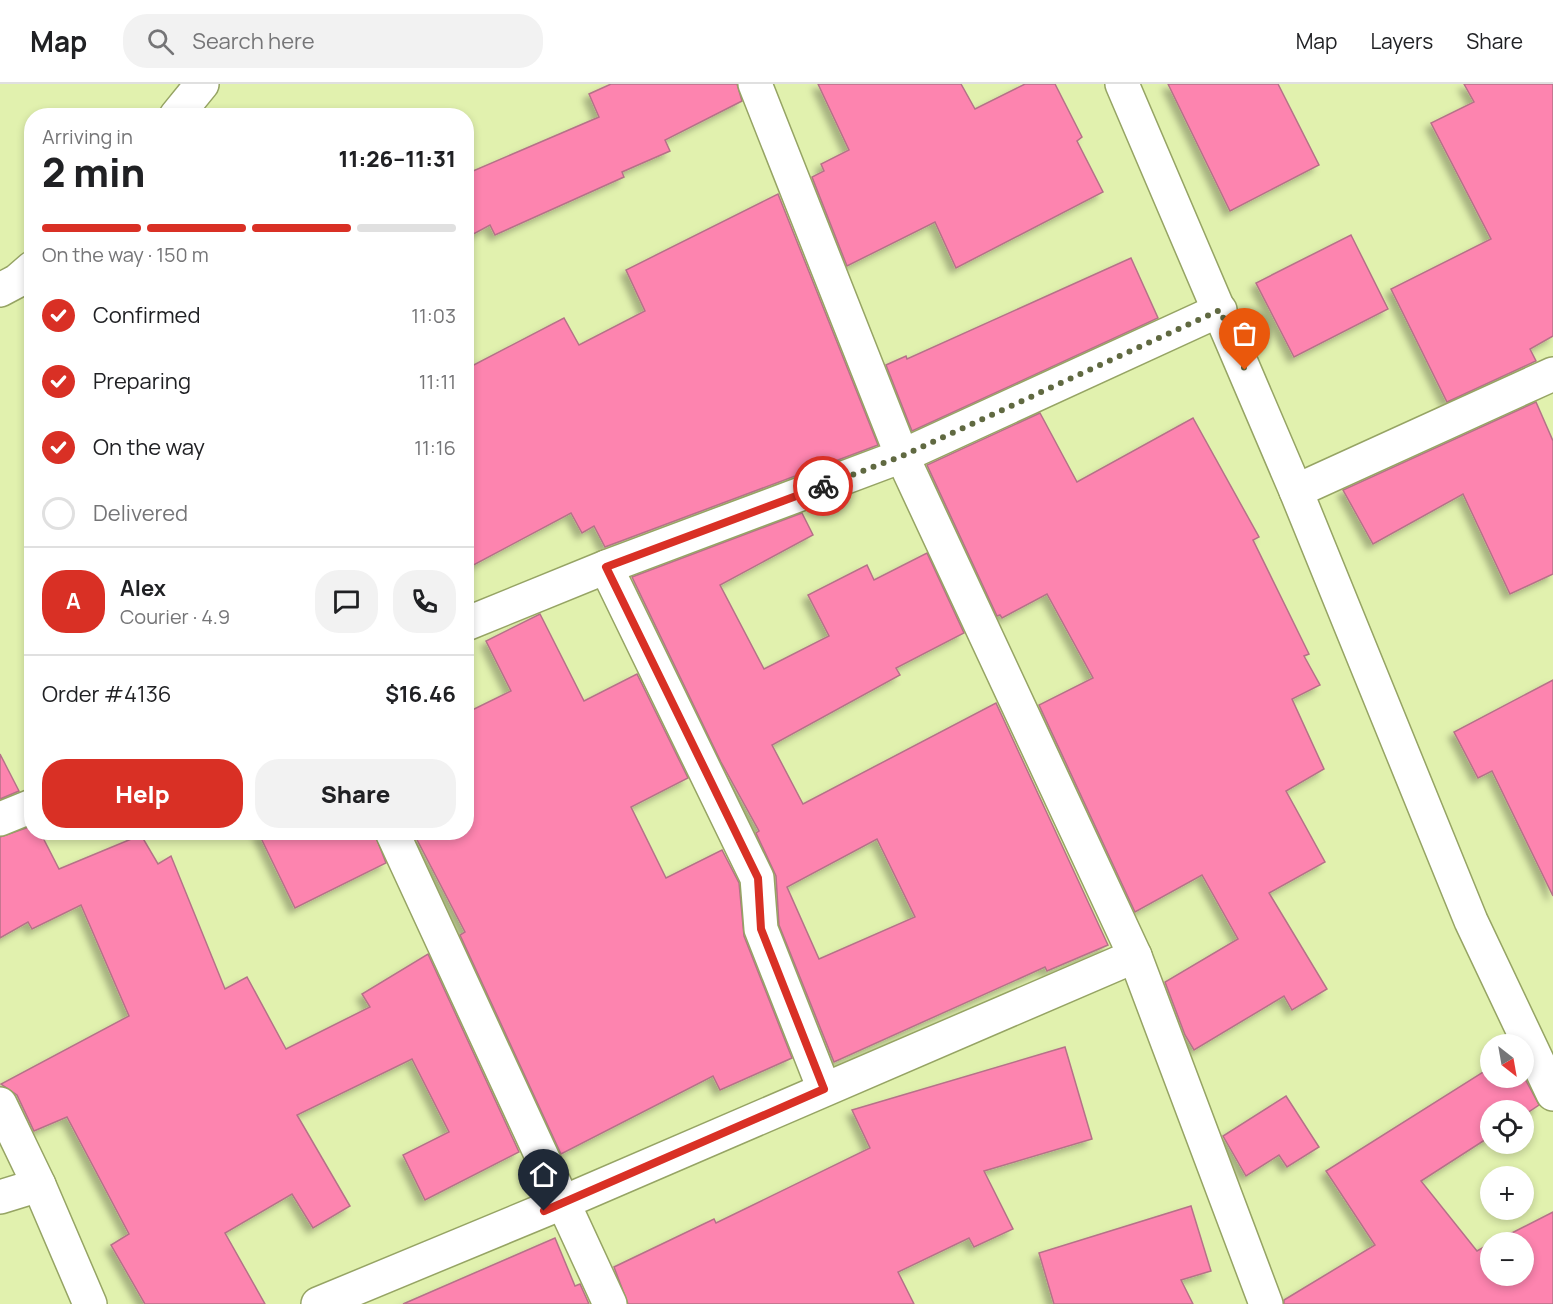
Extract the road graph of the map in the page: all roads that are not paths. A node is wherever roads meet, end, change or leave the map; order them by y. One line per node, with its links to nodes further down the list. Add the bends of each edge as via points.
1 (202, 84): 4 (street)
2 (755, 84): 9 (street)
3 (1122, 84): 7 (street)
4 (182, 108)
5 (24, 275): 6 (street)
6 (0, 290)
7 (1220, 310): 9 (street); 10 (street)
8 (1553, 374): 10 (street)
9 (902, 456): 11 (street); 16 (street)
10 (1296, 491): 18 (street, via 1471,921)
11 (606, 567): 12 (street); 17 (street, via 758,878 761,929)
12 (474, 621)
13 (24, 809): 14 (street)
14 (0, 819)
15 (396, 840): 22 (street)
16 (1135, 956): 17 (street); 26 (street)
17 (824, 1089): 22 (street)
18 (1553, 1094)
19 (0, 1104): 20 (street)
20 (39, 1185): 21 (street); 23 (street)
21 (0, 1197)
22 (564, 1202): 24 (street); 25 (street)
23 (90, 1304)
24 (318, 1304)
25 (610, 1304)
26 (1266, 1304)

